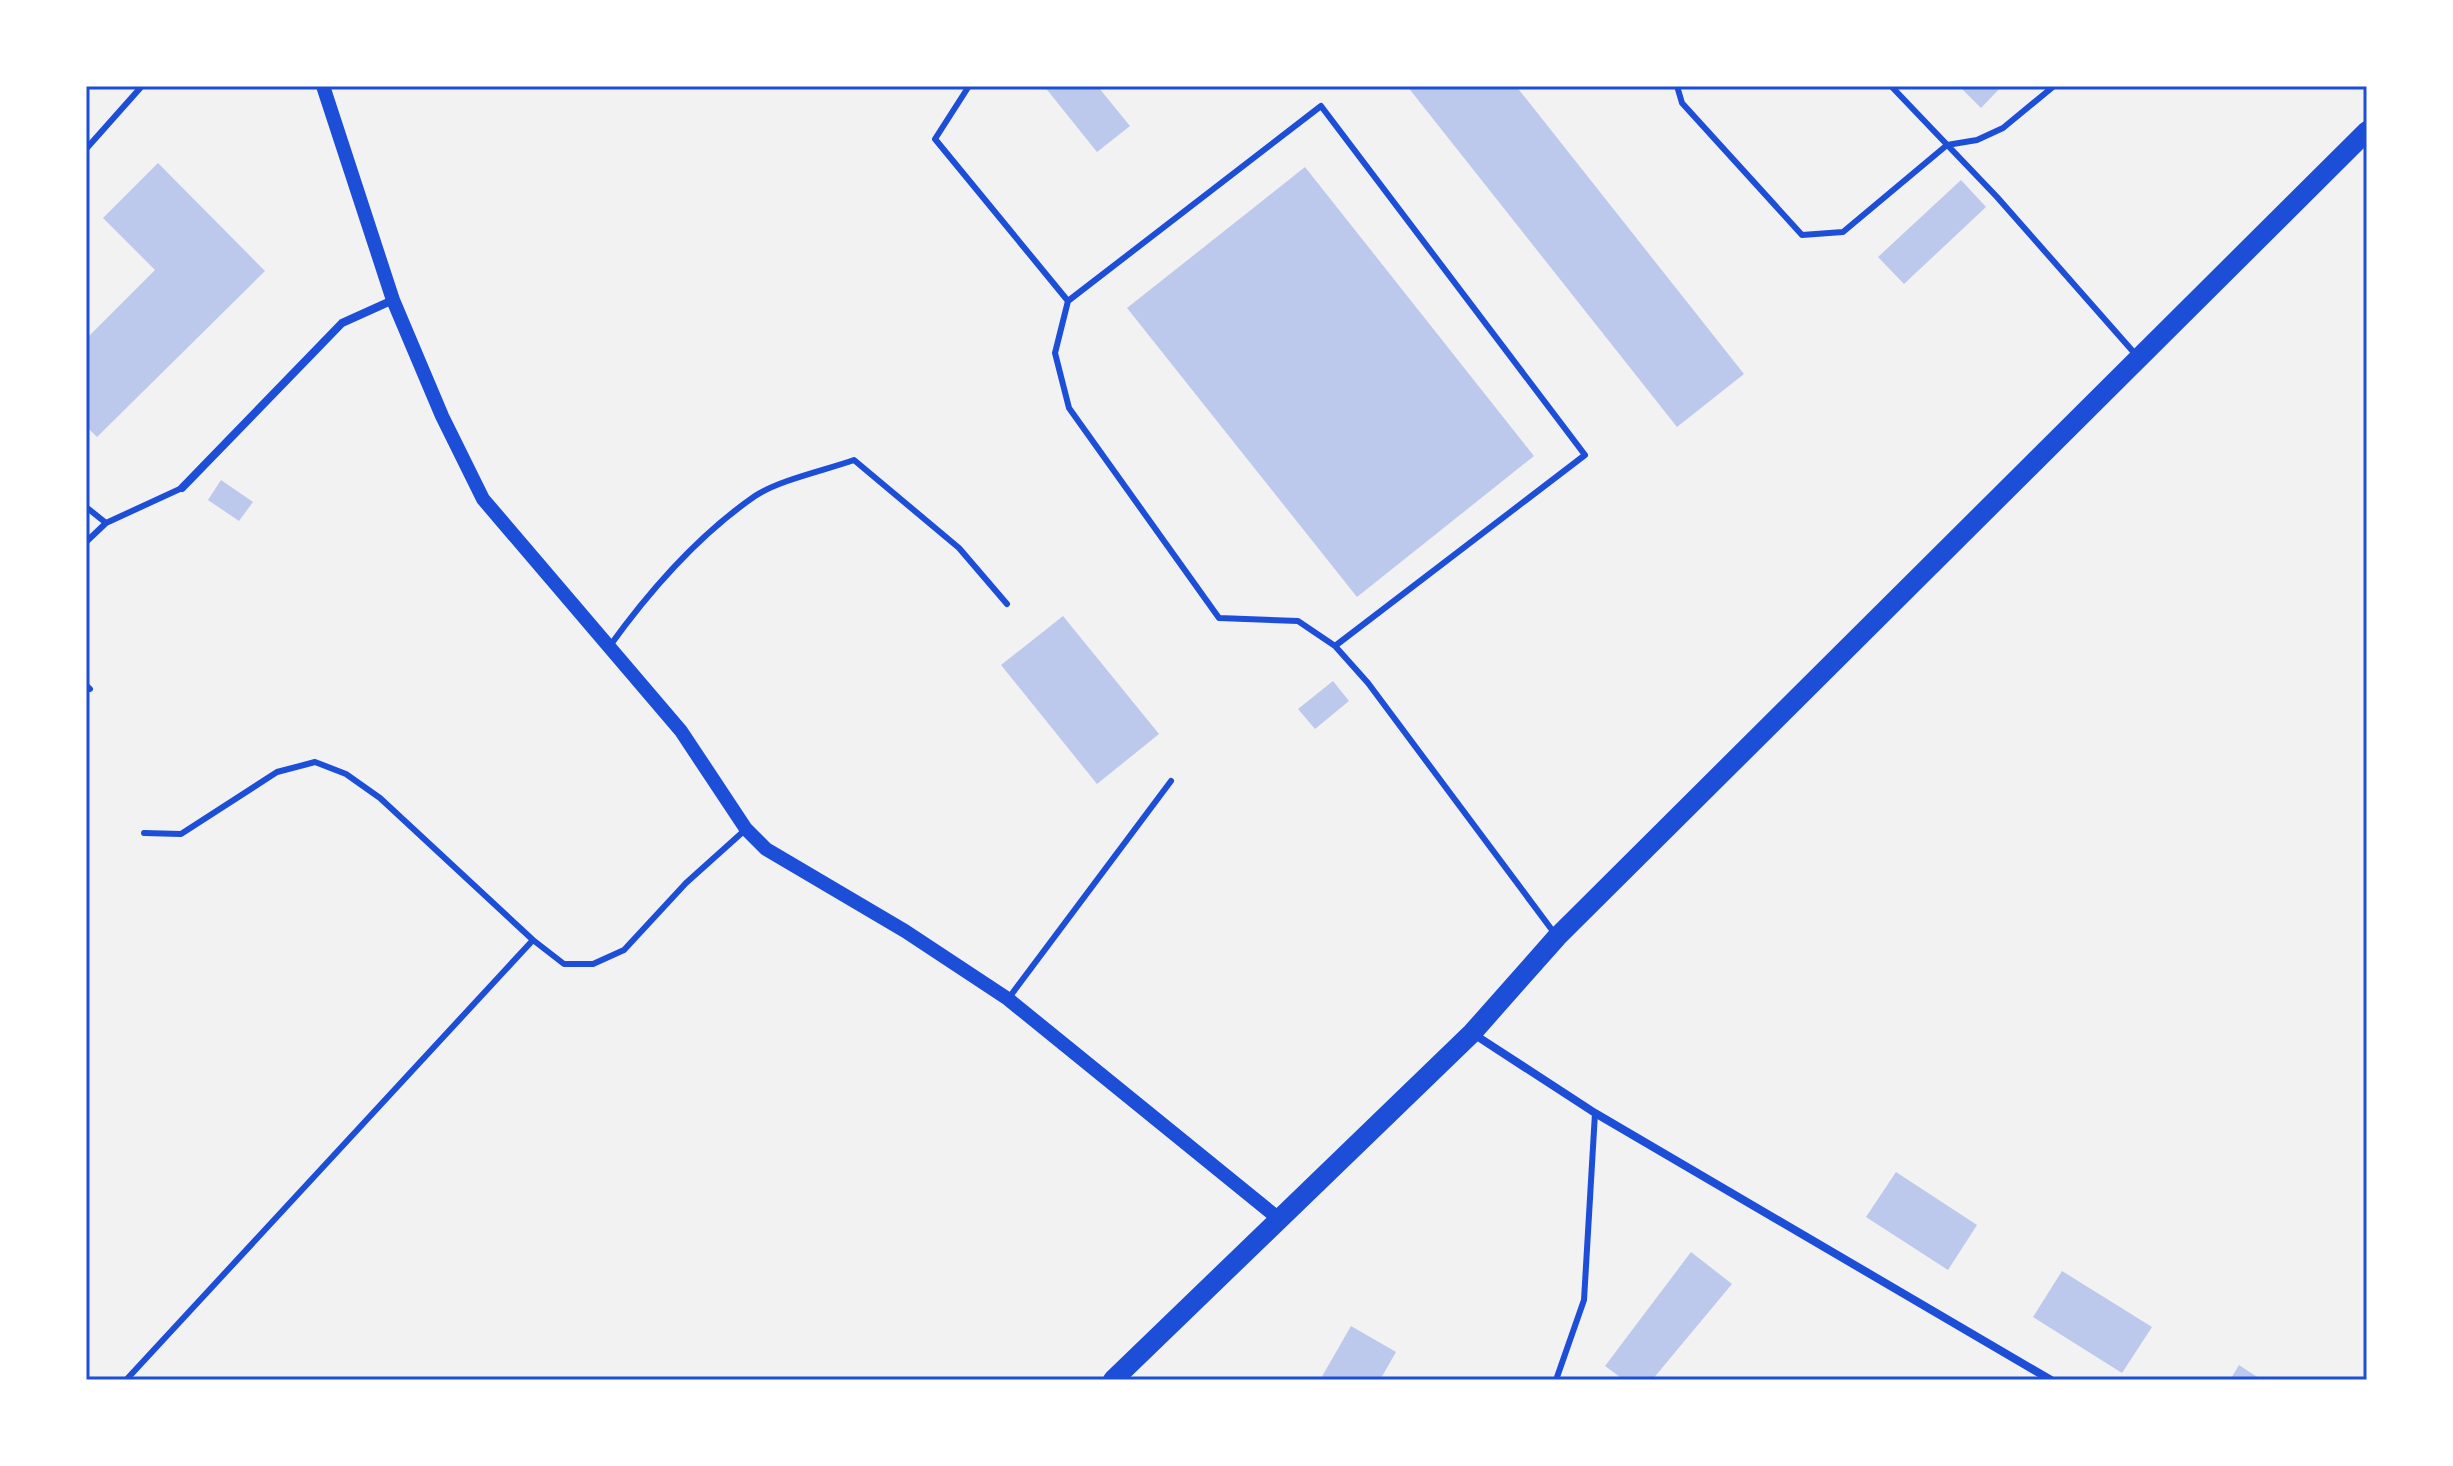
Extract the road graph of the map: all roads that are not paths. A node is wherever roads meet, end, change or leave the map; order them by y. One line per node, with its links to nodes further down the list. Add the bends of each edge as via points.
1 (142, 86): 9 (lane)
2 (323, 86): 10 (street)
3 (1677, 86): 8 (lane, via 1682,103 1802,235 1843,232)
4 (1891, 86): 8 (lane)
5 (2054, 86): 8 (lane, via 2003,128)
6 (967, 87): 11 (lane, via 935,139)
7 (2367, 131): 12 (main road)
8 (1947, 145): 12 (lane)
9 (86, 149)
10 (393, 300): 13 (street, via 342,323); 19 (street, via 483,499)
11 (1068, 301): 18 (lane, via 1055,353 1069,408 1219,618 1298,621); 18 (lane, via 1321,106 1585,455)
12 (2139, 359): 23 (main road)
13 (182, 488): 15 (lane)
14 (86, 507): 15 (lane)
15 (106, 523): 16 (lane)
16 (86, 542)
17 (1007, 604): 19 (lane, via 959,548 854,460 757,494 676,564)
18 (1335, 646): 23 (lane)
19 (609, 647): 21 (street, via 681,731)
20 (1171, 781): 25 (lane)
21 (746, 829): 24 (lane, via 624,950 593,964 564,964); 25 (street, via 766,849)
22 (144, 833): 24 (lane, via 181,834 277,772 315,762 346,774 380,798)
23 (1557, 937): 26 (main road)
24 (533, 940): 29 (lane)
25 (1008, 999): 28 (street)
26 (1472, 1033): 27 (street); 28 (main road)
27 (1595, 1113): 31 (lane, via 1584,1300); 32 (street)
28 (1279, 1219): 30 (main road)
29 (126, 1380)
30 (1113, 1380)
31 (1556, 1380)
32 (2051, 1380)

